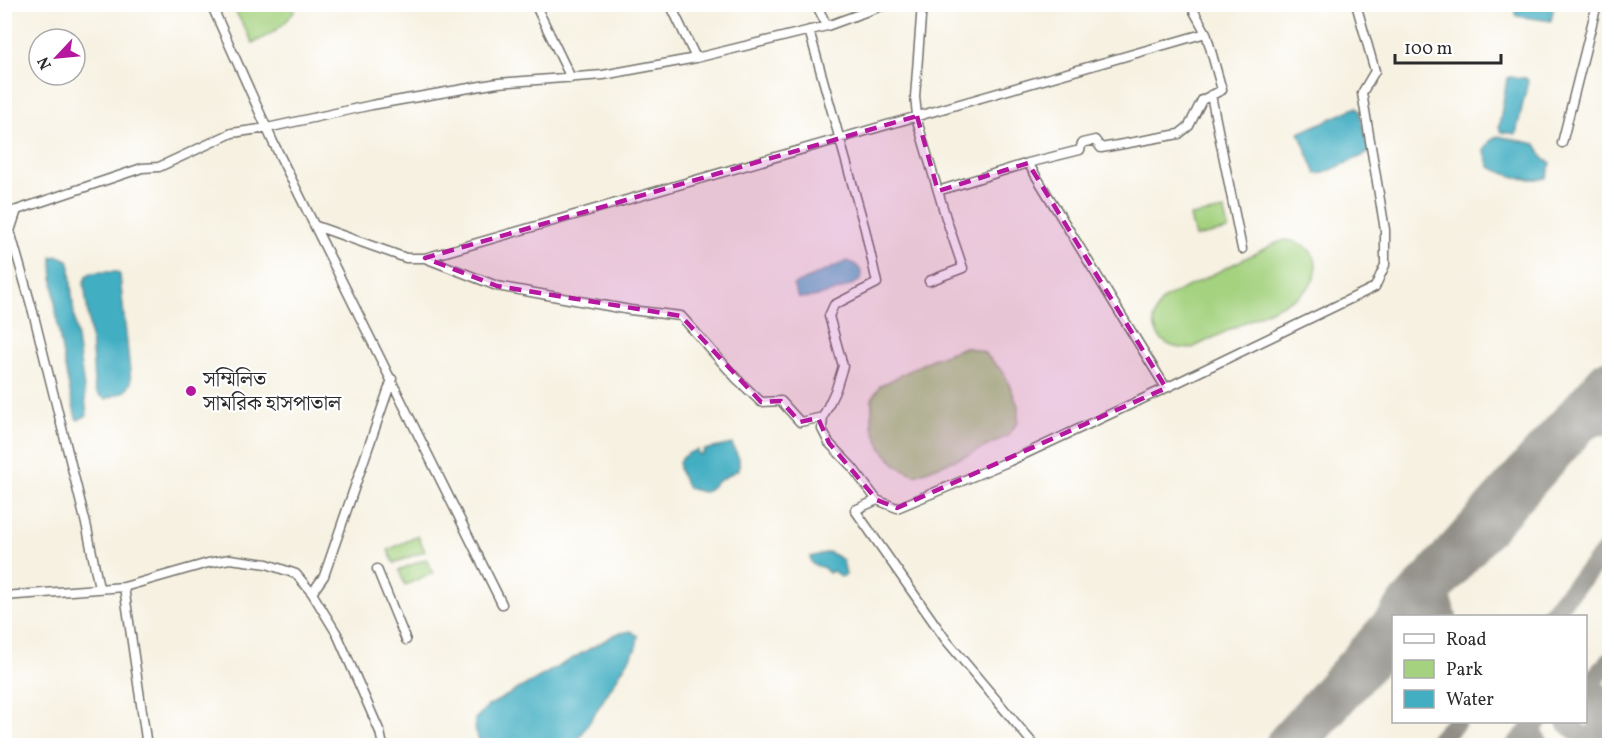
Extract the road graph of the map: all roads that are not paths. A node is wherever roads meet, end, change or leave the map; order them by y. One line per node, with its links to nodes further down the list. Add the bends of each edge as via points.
1 (535, 4): 14 (street)
2 (670, 4): 13 (street)
3 (816, 4): 10 (street)
4 (887, 4): 10 (street)
5 (922, 4): 20 (street, via 915,97 918,124)
6 (1190, 4): 12 (street)
7 (1356, 4): 28 (street, via 1376,71 1362,93 1384,230 1385,265 1375,287)
8 (1597, 4): 18 (street)
9 (210, 5): 16 (street)
10 (827, 26): 11 (street)
11 (809, 30): 13 (street); 17 (street)
12 (1206, 33): 15 (street, via 1222,90); 17 (street)
13 (696, 58): 14 (street)
14 (571, 78): 16 (street, via 498,83)
15 (1211, 95): 19 (street, via 1202,100 1189,126 1179,134 1101,148 1095,140 1082,142 1080,150); 24 (street)
16 (267, 128): 21 (street, via 232,133 159,167 142,168); 23 (street)
17 (839, 138): 25 (street); 29 (street, via 877,283 834,305 829,316 843,366)
18 (1562, 143)
19 (1028, 163): 20 (street); 28 (street)
20 (938, 191): 26 (street, via 963,268)
21 (16, 210): 22 (street); 33 (street, via 9,231 33,312)
22 (4, 213)
23 (316, 226): 25 (street, via 405,258); 27 (street)
24 (1242, 249)
25 (425, 258): 29 (street, via 497,286 681,316 761,402 781,401 800,422)
26 (929, 280)
27 (392, 379): 34 (street, via 324,576); 36 (street)
28 (1166, 388): 30 (street, via 1010,461 897,508)
29 (823, 417): 30 (street, via 822,429 829,443)
30 (877, 500): 40 (street, via 855,510 863,525 946,640)
31 (377, 569): 37 (street)
32 (124, 587): 33 (street); 34 (street, via 230,559 267,564 296,574); 38 (street)
33 (99, 588): 35 (street)
34 (312, 593): 39 (street, via 337,634)
35 (4, 596)
36 (502, 604)
37 (406, 640)
38 (147, 746)
39 (383, 746)
40 (1035, 746)

